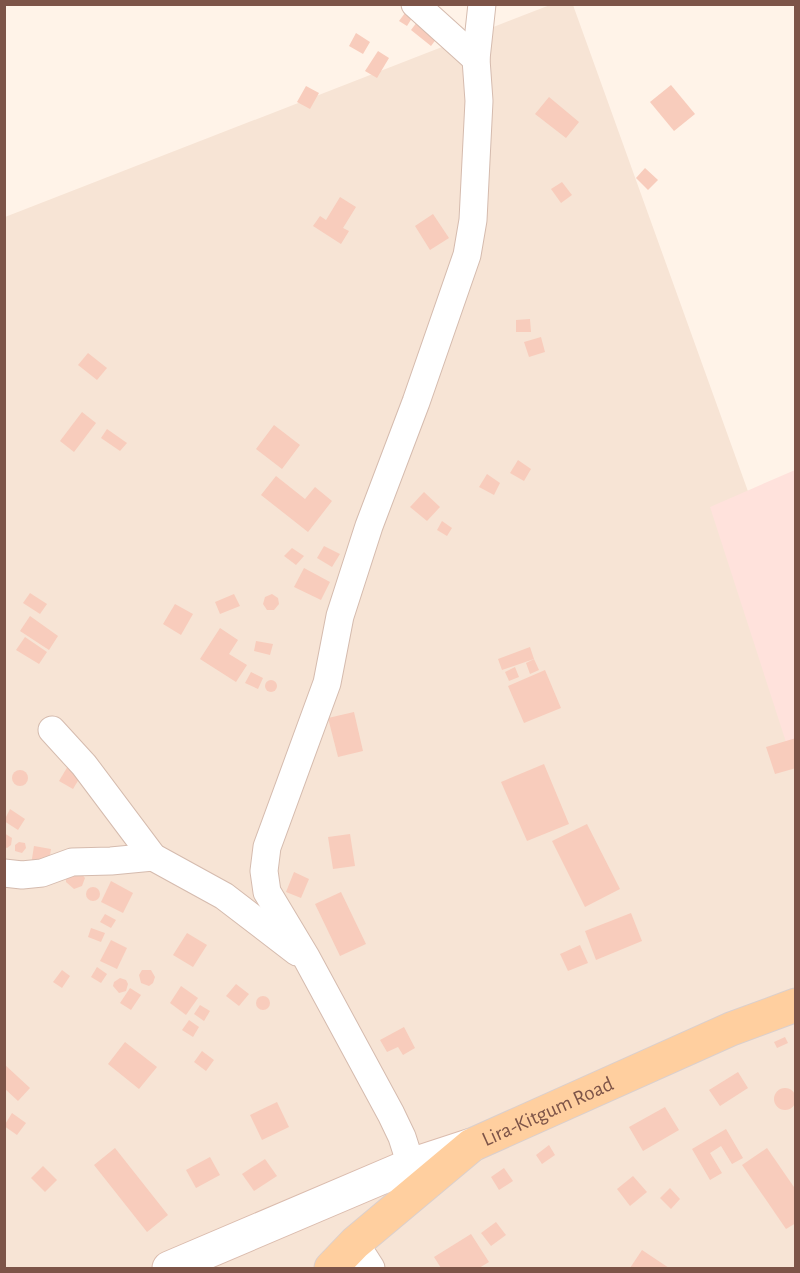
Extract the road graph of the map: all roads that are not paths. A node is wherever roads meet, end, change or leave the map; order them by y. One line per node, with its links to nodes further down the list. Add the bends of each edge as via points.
1 (415, 4): 3 (street)
2 (482, 4): 3 (street)
3 (476, 58): 7 (street, via 479,101 473,220 467,255 369,526 340,616 327,683 267,847 267,892)
4 (52, 730): 5 (street, via 84,765)
5 (153, 857): 6 (street, via 72,862 42,873); 7 (street, via 224,896)
6 (4, 873)
7 (306, 957): 10 (street, via 391,1114)
8 (795, 1005): 9 (main road, Lira-Kitgum Road, via 731,1029)
9 (472, 1144): 10 (main road); 11 (main road, Lira-Kitgum Road)
10 (411, 1165): 12 (main road)
11 (363, 1256): 13 (main road, Lira-Kitgum Road)
12 (169, 1269)
13 (331, 1269)

